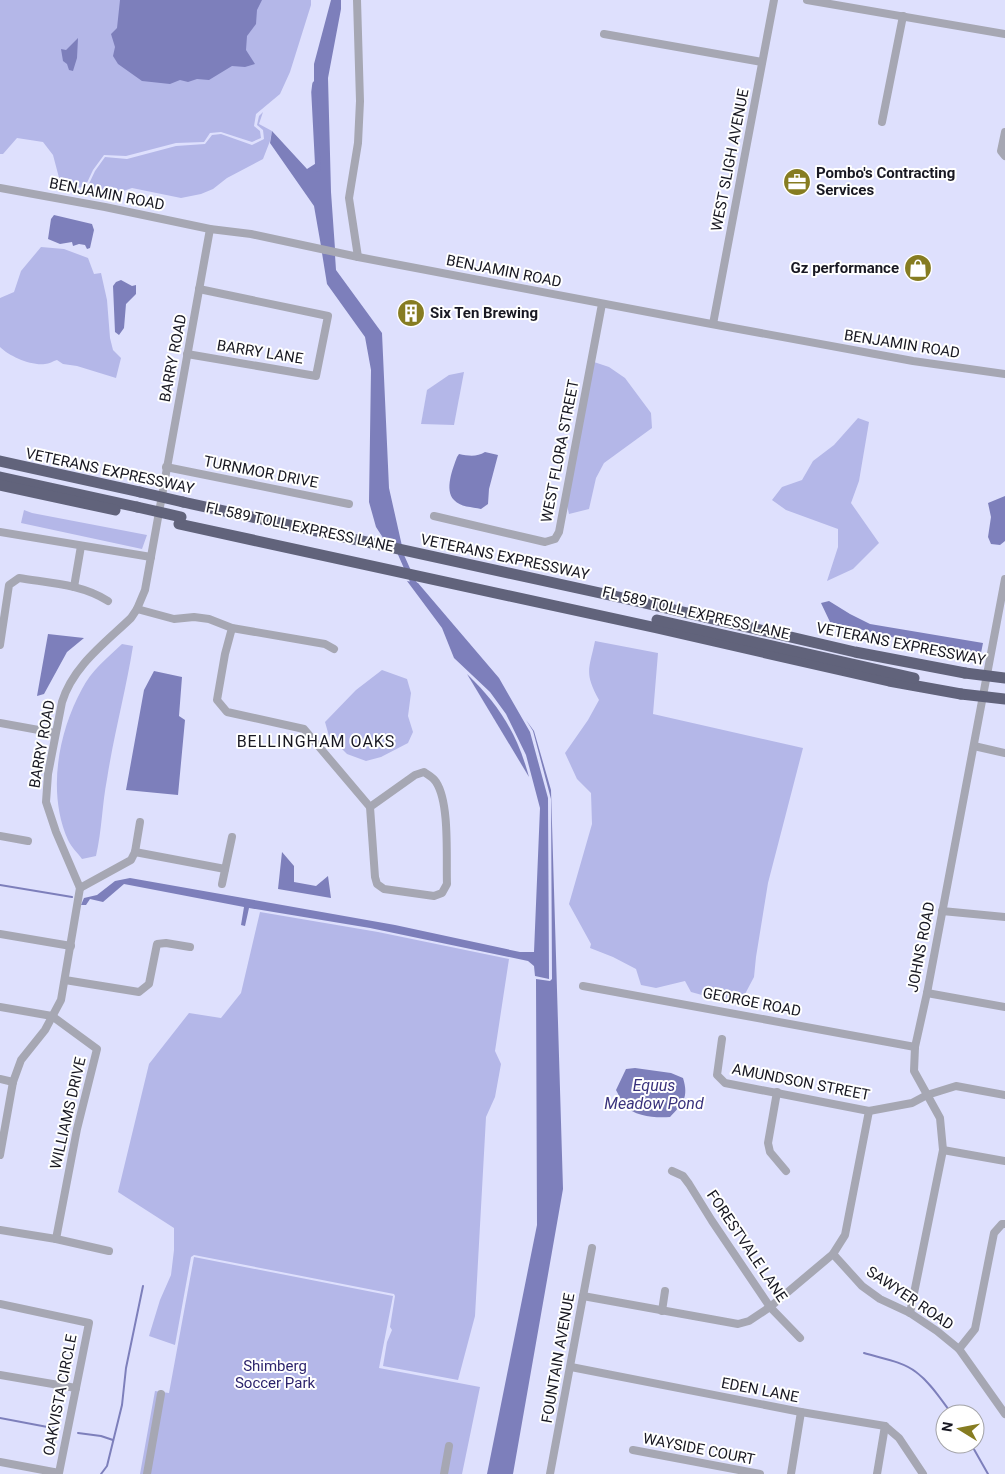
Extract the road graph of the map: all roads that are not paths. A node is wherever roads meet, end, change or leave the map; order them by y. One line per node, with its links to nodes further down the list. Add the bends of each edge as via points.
1 (357, 0): 13 (street, via 360,94 358,143 350,198)
2 (774, 0): 7 (street, WEST SLIGH AVENUE)
3 (807, 0): 4 (street)
4 (903, 16): 6 (street); 8 (street)
5 (604, 34): 7 (street)
6 (1005, 34)
7 (762, 62): 16 (street, WEST SLIGH AVENUE)
8 (882, 122)
9 (1005, 132): 10 (street, via 1001,152)
10 (1005, 156)
11 (0, 188): 12 (street, BENJAMIN ROAD)
12 (210, 229): 13 (street, BENJAMIN ROAD, via 251,234); 14 (street, BARRY ROAD)
13 (358, 257): 15 (street, BENJAMIN ROAD)
14 (199, 288): 17 (street, BARRY ROAD); 17 (street, BARRY LANE, via 328,316 316,376)
15 (602, 304): 16 (street, BENJAMIN ROAD); 27 (street, WEST FLORA STREET, via 559,532 555,539 545,542)
16 (713, 324): 18 (street, BENJAMIN ROAD, via 913,361)
17 (187, 354): 21 (street, BARRY ROAD)
18 (1005, 374)
19 (0, 461): 24 (highway, VETERANS EXPRESSWAY)
20 (0, 467): 24 (highway)
21 (166, 467): 25 (street, TURNMOR DRIVE); 30 (street, BARRY ROAD)
22 (0, 477): 24 (highway)
23 (0, 485): 24 (highway, VETERANS EXPRESSWAY)
24 (138, 503): 26 (highway, VETERANS EXPRESSWAY); 26 (highway, VETERANS EXPRESSWAY, bridge)
25 (350, 504)
26 (181, 513): 38 (highway, VETERANS EXPRESSWAY, bridge, via 371,543 864,653); 39 (highway, VETERANS EXPRESSWAY, via 381,564 889,681)
27 (434, 516)
28 (0, 532): 29 (street)
29 (81, 546): 30 (street); 32 (street)
30 (151, 557): 34 (street, BARRY ROAD, via 145,590)
31 (1005, 580): 44 (street, JOHNS ROAD)
32 (74, 587): 33 (street, via 96,593); 36 (street, via 19,578 9,585)
33 (108, 601)
34 (137, 609): 35 (street, via 174,619 209,619); 43 (street, BARRY ROAD, via 72,679 65,692)
35 (232, 628): 37 (street, via 326,644); 46 (street, via 217,700 227,712 304,728)
36 (0, 645)
37 (334, 649)
38 (1005, 678)
39 (961, 690): 40 (highway); 41 (highway, VETERANS EXPRESSWAY, bridge)
40 (1005, 692)
41 (1005, 699)
42 (0, 723): 43 (street)
43 (55, 733): 54 (street, BARRY ROAD, via 46,802)
44 (974, 746): 45 (street); 55 (street, JOHNS ROAD)
45 (1005, 753)
46 (370, 807): 46 (street, via 414,775 424,772 437,783 445,811 447,884 442,893 434,896 384,889 377,884)
47 (140, 822): 51 (street)
48 (0, 836): 50 (street)
49 (232, 837): 52 (street)
50 (28, 841)
51 (134, 852): 52 (street); 54 (street, via 131,860)
52 (226, 869): 53 (street)
53 (222, 884)
54 (80, 888): 58 (street)
55 (942, 910): 56 (street); 62 (street, JOHNS ROAD)
56 (1005, 917)
57 (0, 934): 58 (street)
58 (70, 946): 60 (street)
59 (190, 947): 60 (street, via 166,942 157,944 149,984 139,992)
60 (65, 980): 65 (street, via 62,1000)
61 (583, 986): 67 (street, GEORGE ROAD)
62 (927, 993): 63 (street); 67 (street, JOHNS ROAD)
63 (1005, 1006)
64 (0, 1007): 65 (street)
65 (52, 1016): 69 (street, via 21,1060); 81 (street, WILLIAMS DRIVE, via 97,1049 77,1129)
66 (722, 1039): 70 (street, AMUNDSON STREET, via 717,1075 725,1082)
67 (915, 1047): 71 (street, JOHNS ROAD, via 914,1071)
68 (0, 1079): 69 (street)
69 (13, 1082): 75 (street)
70 (777, 1092): 73 (street, AMUNDSON STREET); 78 (street, via 768,1143 770,1152)
71 (927, 1095): 72 (street, AMUNDSON STREET, via 956,1086); 73 (street, AMUNDSON STREET, via 912,1103); 74 (street, JOHNS ROAD, via 940,1118)
72 (1005, 1095)
73 (869, 1111): 84 (street, via 845,1236)
74 (943, 1150): 76 (street); 90 (street, JOHNS ROAD)
75 (0, 1156)
76 (1005, 1161)
77 (672, 1171): 88 (street, FORESTVALE LANE, via 683,1176 689,1184)
78 (786, 1171)
79 (1005, 1224): 92 (street, via 994,1233 975,1328)
80 (0, 1230): 81 (street)
81 (56, 1239): 83 (street)
82 (592, 1248): 86 (street, FOUNTAIN AVENUE)
83 (109, 1251)
84 (833, 1254): 88 (street); 90 (street, SAWYER ROAD, via 862,1286 880,1299)
85 (665, 1291): 89 (street)
86 (583, 1296): 89 (street); 93 (street, FOUNTAIN AVENUE)
87 (0, 1304): 95 (street, OAKVISTA CIRCLE, via 88,1323)
88 (770, 1307): 89 (street, via 738,1324); 91 (street, FORESTVALE LANE)
89 (662, 1311)
90 (910, 1313): 92 (street, SAWYER ROAD)
91 (800, 1338)
92 (959, 1349): 98 (street, SAWYER ROAD)
93 (570, 1367): 97 (street, EDEN LANE); 105 (street, FOUNTAIN AVENUE)
94 (0, 1375): 95 (street)
95 (76, 1388): 102 (street, OAKVISTA CIRCLE, via 59,1473)
96 (162, 1394): 103 (street)
97 (801, 1412): 99 (street, EDEN LANE); 107 (street)
98 (1004, 1412)
99 (885, 1426): 108 (street); 109 (street, via 899,1438)
100 (449, 1446): 104 (street)
101 (633, 1450): 106 (street, WAYSIDE COURT)
102 (0, 1462)
103 (147, 1474)
104 (444, 1474)
105 (550, 1474)
106 (760, 1474)
107 (791, 1474)
108 (877, 1474)
109 (923, 1474)

